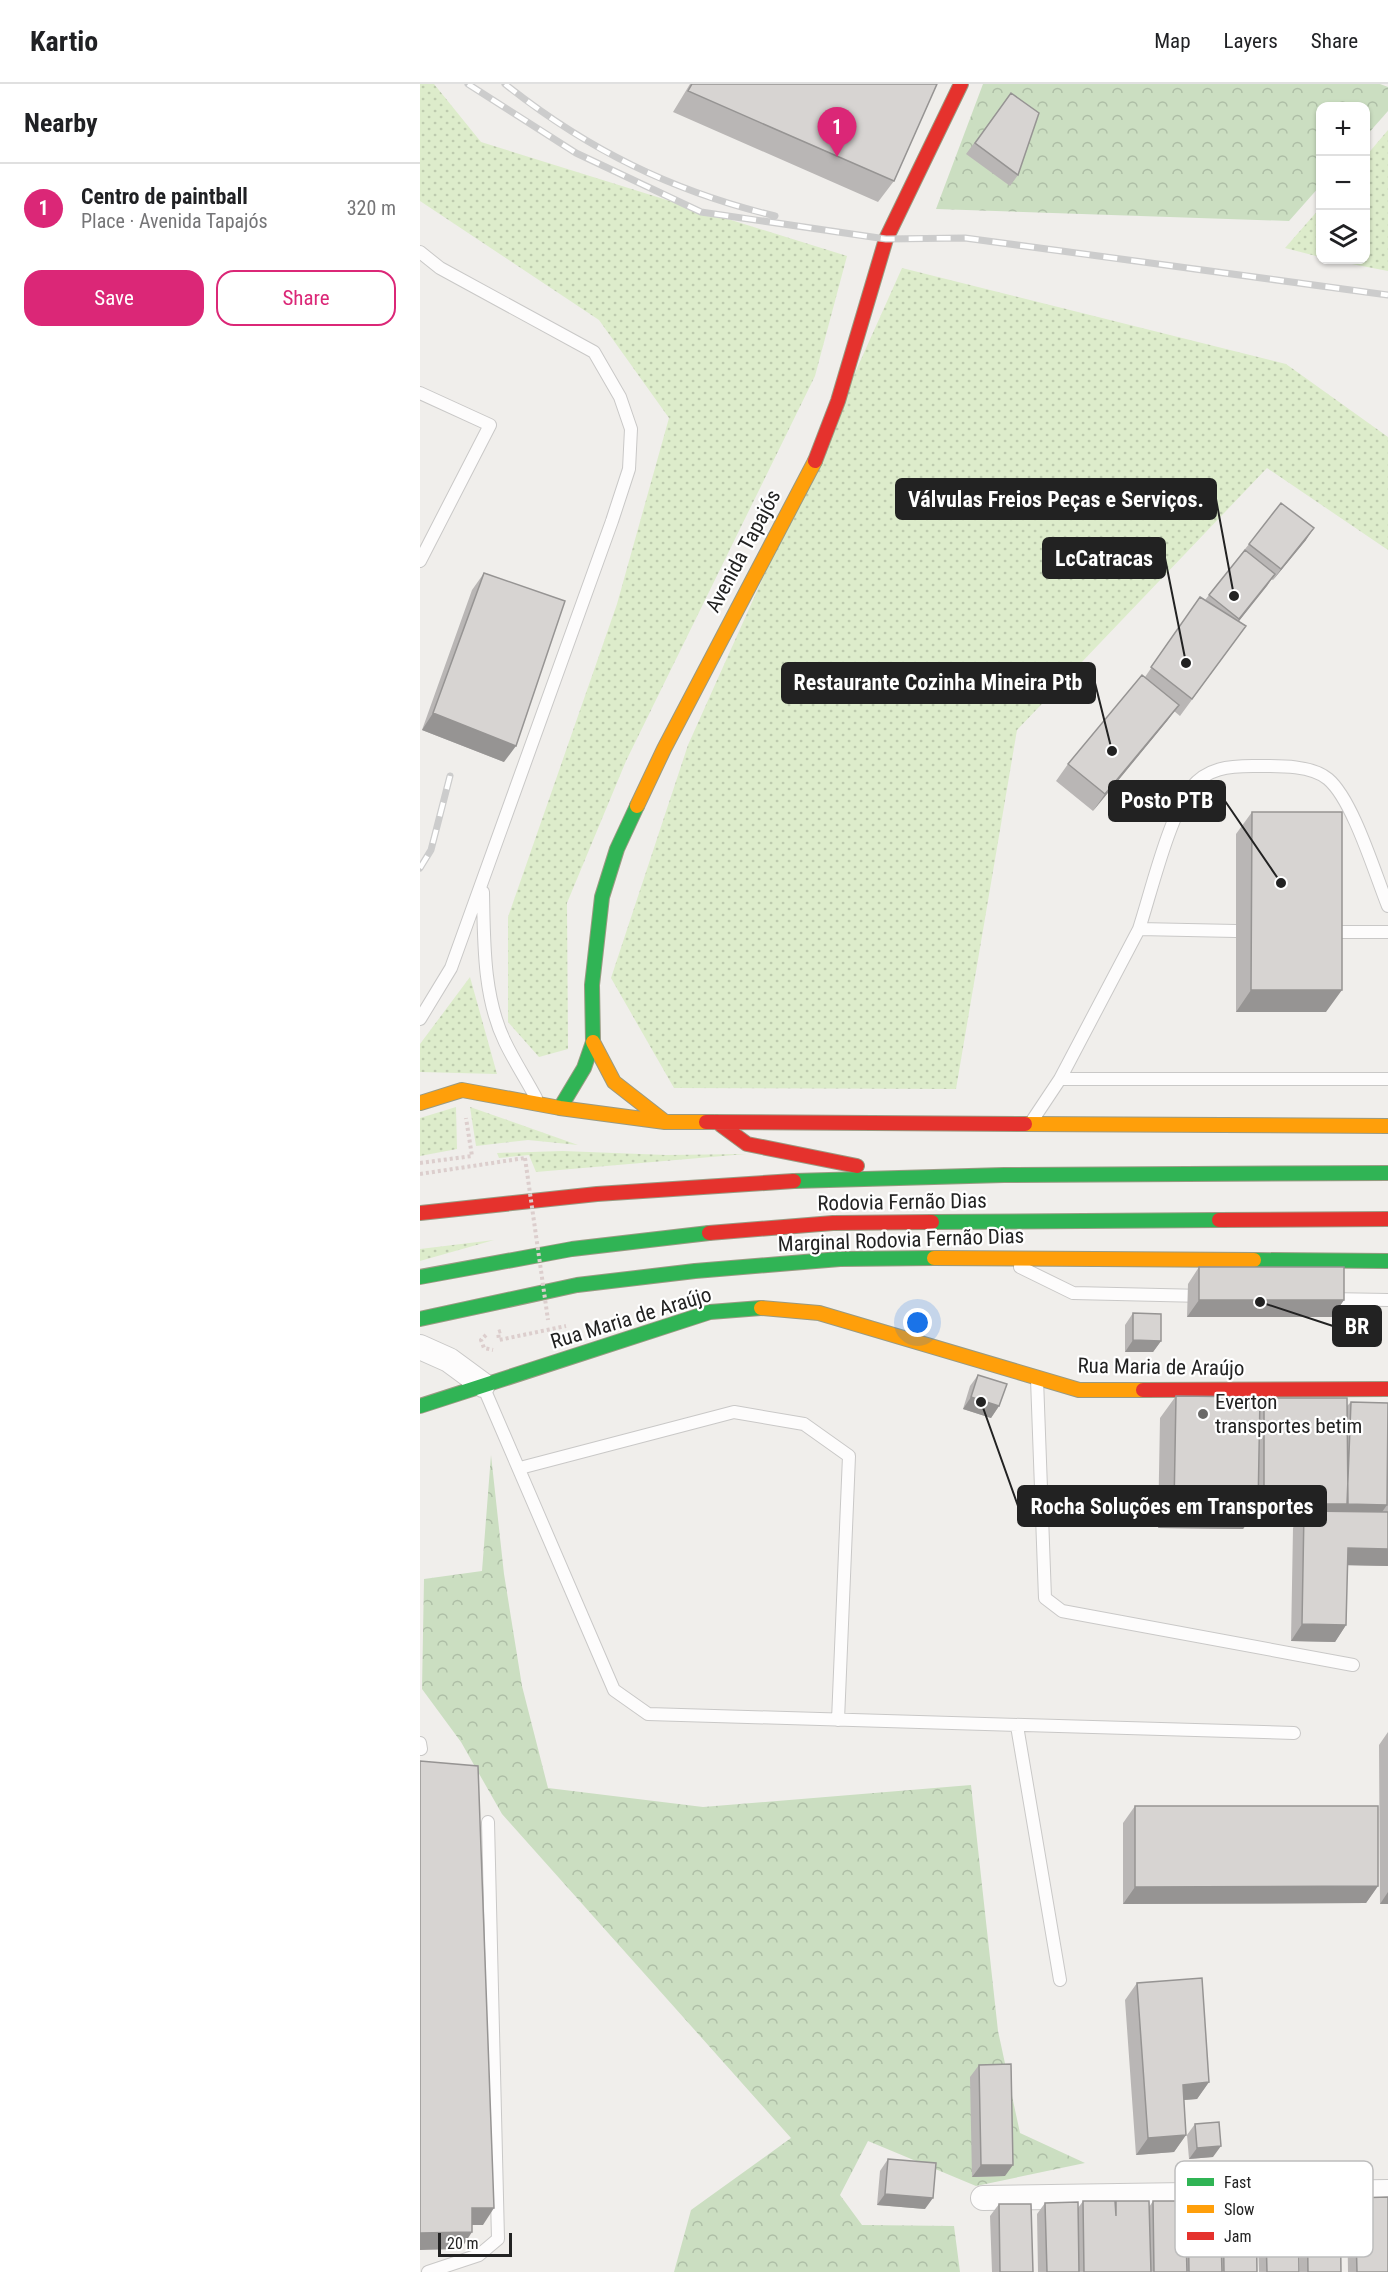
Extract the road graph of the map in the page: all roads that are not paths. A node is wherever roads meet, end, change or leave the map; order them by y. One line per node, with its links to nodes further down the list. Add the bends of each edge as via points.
1 (961, 84): 12 (main road, Avenida Tapajós, via 886,240 820,451 664,749 617,849 602,897 597,931 592,985)
2 (420, 252): 5 (lane, via 440,268 594,352 620,397 631,429 628,469 612,521)
3 (420, 393): 4 (lane, via 490,425)
4 (420, 561)
5 (483, 885): 11 (lane, via 451,968); 15 (lane, via 484,948 495,1015 504,1041)
6 (1388, 906): 7 (lane, via 1344,799 1327,778 1293,766 1231,766 1209,772 1192,787 1179,808)
7 (1139, 929): 8 (lane); 13 (lane)
8 (1236, 931)
9 (1326, 932): 10 (lane)
10 (1388, 932)
11 (420, 1019)
12 (593, 1042): 17 (main road, Avenida Tapajós, via 584,1068); 18 (main road, Avenida Tapajós, via 614,1082)
13 (1060, 1079): 14 (lane); 20 (lane)
14 (1388, 1079)
15 (538, 1102): 16 (main road, via 462,1090); 17 (main road)
16 (420, 1103)
17 (560, 1108): 18 (main road)
18 (665, 1122): 19 (main road)
19 (717, 1122): 20 (main road); 23 (main road, via 747,1144)
20 (1030, 1125): 21 (main road)
21 (1388, 1126)
22 (1388, 1173): 23 (main road, Rodovia Fernão Dias)
23 (918, 1178): 24 (main road, Rodovia Fernão Dias, via 775,1182 577,1195)
24 (420, 1212)
25 (1388, 1219): 28 (main road, Rodovia Fernão Dias, via 833,1223 690,1234 572,1249)
26 (1000, 1257): 27 (main road, Marginal Rodovia Fernão Dias); 29 (lane, via 1073,1293); 32 (main road, Marginal Rodovia Fernão Dias, via 840,1258 695,1271 578,1285)
27 (1388, 1261)
28 (420, 1277)
29 (1212, 1296)
30 (1318, 1299): 31 (lane)
31 (1388, 1300)
32 (420, 1319)
33 (420, 1347): 35 (street, via 448,1360)
34 (1036, 1378): 35 (main road, Rua Maria de Araújo, via 819,1313 762,1308 710,1312); 36 (main road, Rua Maria de Araújo, via 1079,1390); 39 (lane, via 1045,1598 1062,1611)
35 (483, 1385): 37 (main road, Rua Maria de Araújo); 38 (lane)
36 (1388, 1389)
37 (420, 1406)
38 (520, 1468): 40 (lane, via 614,1690 648,1714); 40 (lane, via 734,1412 804,1424 849,1456)
39 (1353, 1665)
40 (838, 1720): 41 (lane)
41 (1017, 1726): 42 (lane); 44 (lane)
42 (1294, 1733)
43 (488, 1822): 49 (lane, via 498,2239 479,2255)
44 (1060, 1980)
45 (1373, 2192): 46 (street)
46 (1388, 2192)
47 (1175, 2195): 48 (street)
48 (983, 2198)
49 (428, 2272)

